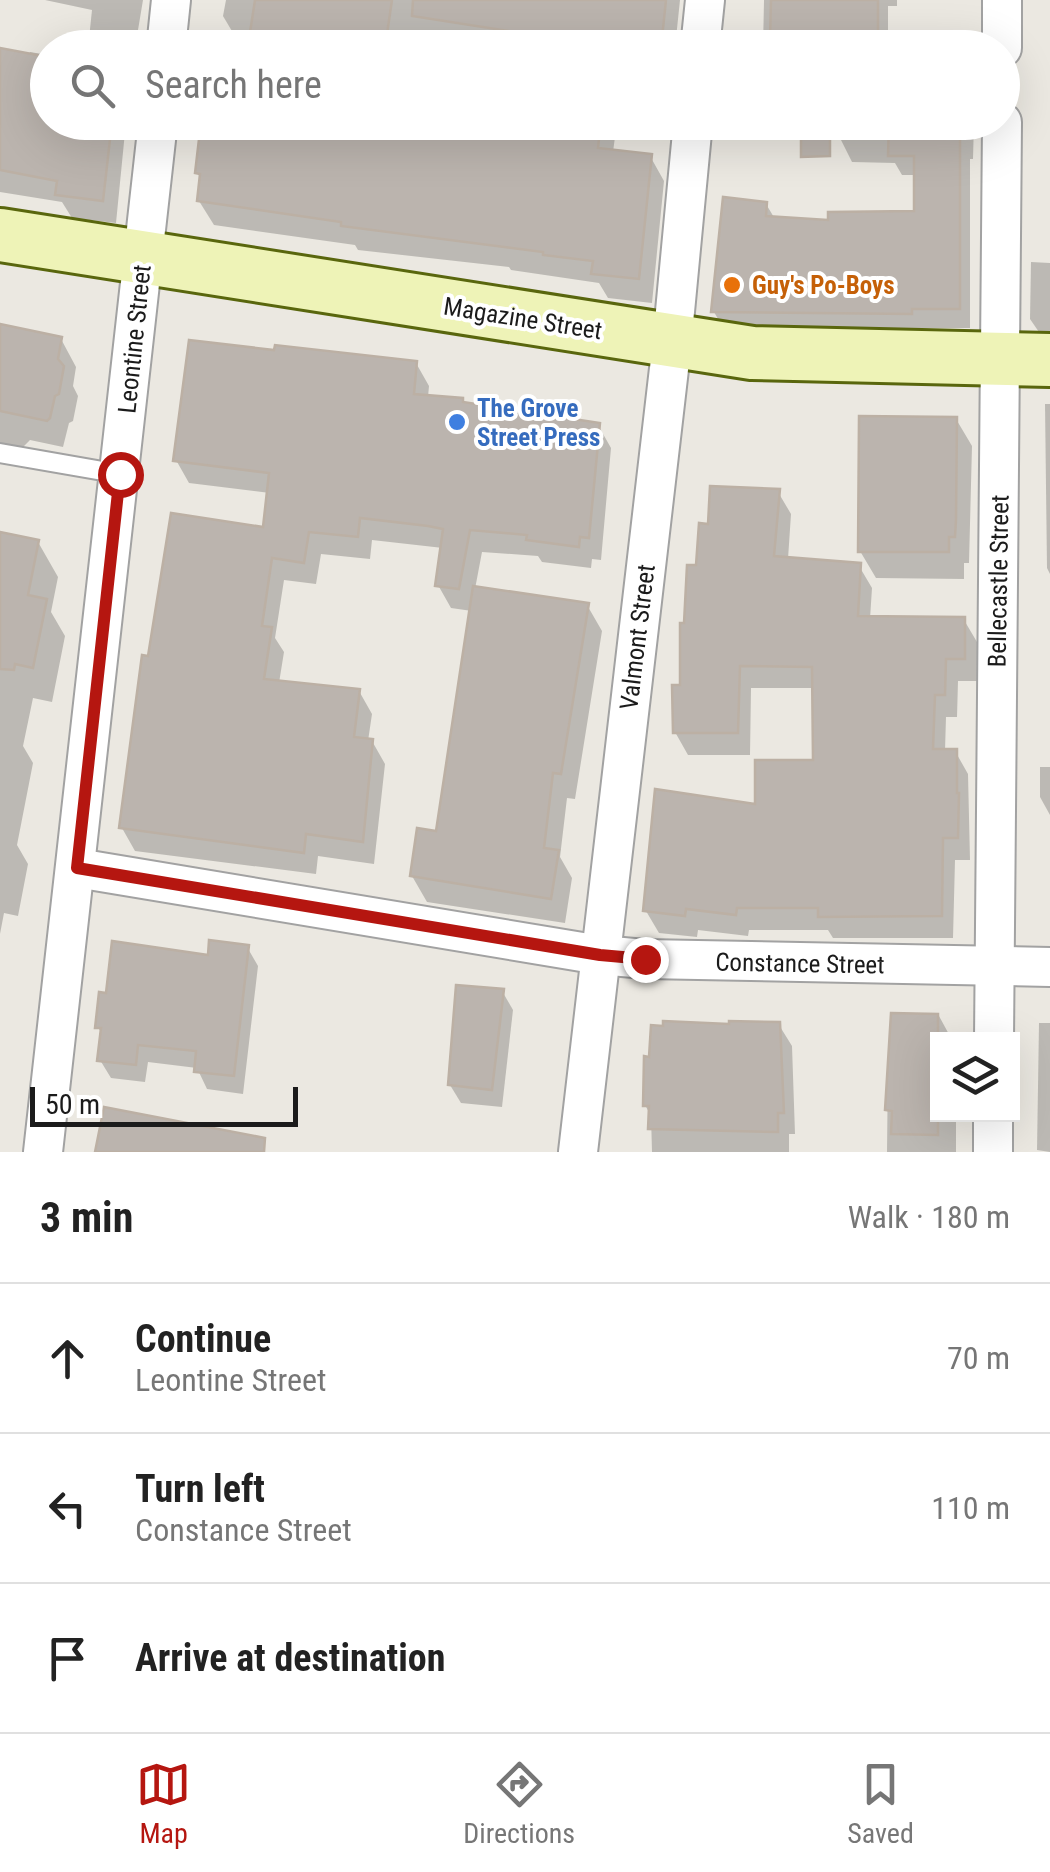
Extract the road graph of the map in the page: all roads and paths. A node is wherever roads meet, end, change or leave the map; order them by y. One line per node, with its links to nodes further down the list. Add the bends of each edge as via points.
1 (171, 0): 4 (street)
2 (705, 0): 5 (street)
3 (1002, 0): 6 (street)
4 (168, 30)
5 (702, 30)
6 (1002, 30)
7 (156, 140): 11 (street, Leontine Street)
8 (691, 140): 12 (street, Valmont Street)
9 (1004, 140): 13 (street, Bellecastle Street)
10 (0, 235): 11 (street, Magazine Street)
11 (144, 256): 12 (street, Magazine Street); 15 (street, Leontine Street)
12 (672, 342): 13 (street, Magazine Street, via 752,353); 17 (street, Valmont Street)
13 (1025, 360): 18 (street, Bellecastle Street)
14 (0, 453): 15 (lane)
15 (120, 474): 16 (street, Leontine Street)
16 (77, 868): 17 (street, Constance Street); 22 (street, Leontine Street)
17 (600, 955): 18 (street, Constance Street); 23 (street, Valmont Street)
18 (994, 967): 19 (street, Constance Street); 20 (street, Bellecastle Street)
19 (1050, 968)
20 (994, 1032)
21 (994, 1122): 24 (street)
22 (43, 1152)
23 (578, 1152)
24 (993, 1152)

